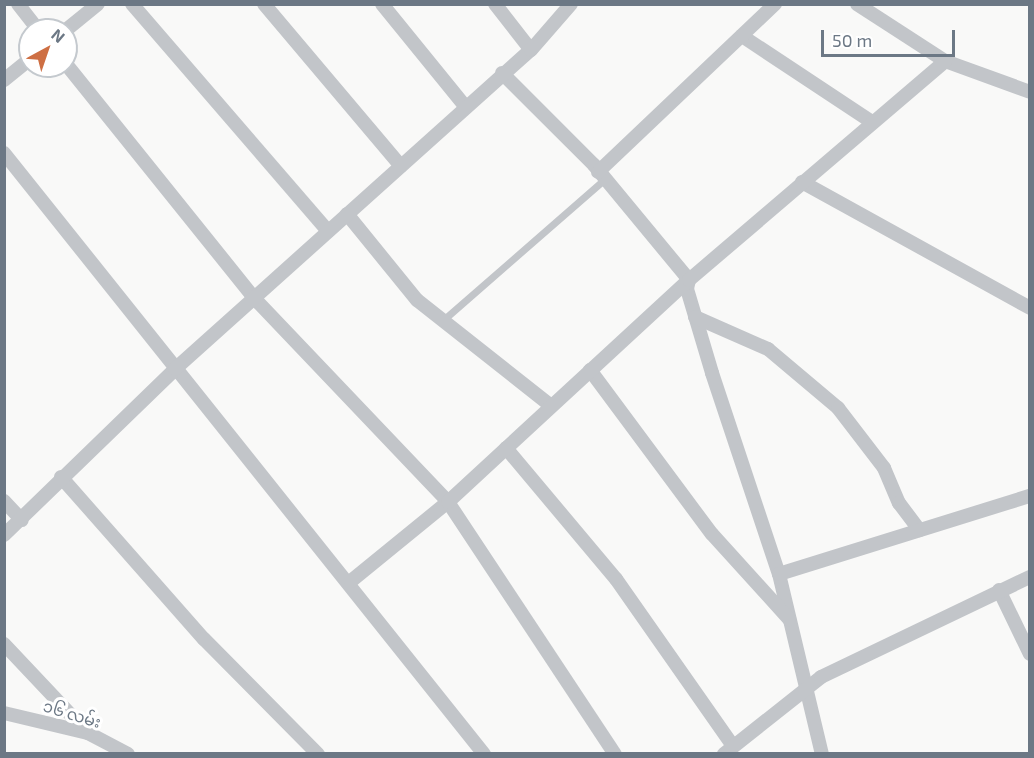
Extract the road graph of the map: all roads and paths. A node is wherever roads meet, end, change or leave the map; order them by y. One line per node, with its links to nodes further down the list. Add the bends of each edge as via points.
1 (18, 4): 10 (street)
2 (98, 4): 11 (street)
3 (132, 4): 27 (street)
4 (264, 4): 23 (street)
5 (382, 4): 20 (street)
6 (495, 4): 13 (street)
7 (571, 4): 13 (street)
8 (775, 4): 12 (street)
9 (857, 4): 14 (street)
10 (29, 18)
11 (78, 20)
12 (742, 36): 21 (street); 24 (street)
13 (531, 50): 16 (street)
14 (945, 61): 19 (street); 21 (street)
15 (18, 69): 18 (street)
16 (502, 73): 20 (street); 24 (street)
17 (77, 78): 29 (street)
18 (4, 80)
19 (1029, 92)
20 (464, 105): 23 (street)
21 (872, 122): 25 (street)
22 (4, 153): 33 (street)
23 (401, 166): 26 (street)
24 (602, 175): 28 (street); 32 (lane)
25 (802, 182): 28 (street); 30 (street)
26 (347, 214): 27 (street); 32 (street, via 398,278)
27 (328, 231): 29 (street)
28 (689, 280): 31 (street); 34 (street)
29 (255, 299): 33 (street); 40 (street)
30 (1029, 308)
31 (695, 317): 42 (street, via 768,349 837,408 884,468 899,503); 44 (street)
32 (441, 321): 35 (street)
33 (175, 369): 37 (street); 46 (street)
34 (590, 370): 35 (street); 48 (street, via 712,534)
35 (550, 405): 36 (street)
36 (506, 448): 40 (street); 54 (street, via 616,579)
37 (61, 477): 41 (street); 56 (street, via 204,639)
38 (1029, 496): 42 (street)
39 (4, 501): 41 (street)
40 (448, 502): 46 (street); 58 (street)
41 (22, 520): 43 (street)
42 (919, 530): 44 (street)
43 (4, 535)
44 (779, 574): 48 (street)
45 (1029, 577): 47 (street)
46 (351, 581): 57 (street)
47 (999, 590): 50 (street); 51 (street)
48 (789, 620): 51 (street)
49 (4, 644): 53 (street)
50 (1029, 654)
51 (804, 689): 54 (street); 59 (street)
52 (4, 713): 53 (street, ၁၆ လမ်း)
53 (88, 733): 55 (street, ၁၆ လမ်း)
54 (729, 749)
55 (128, 753)
56 (318, 753)
57 (484, 753)
58 (615, 753)
59 (822, 753)

